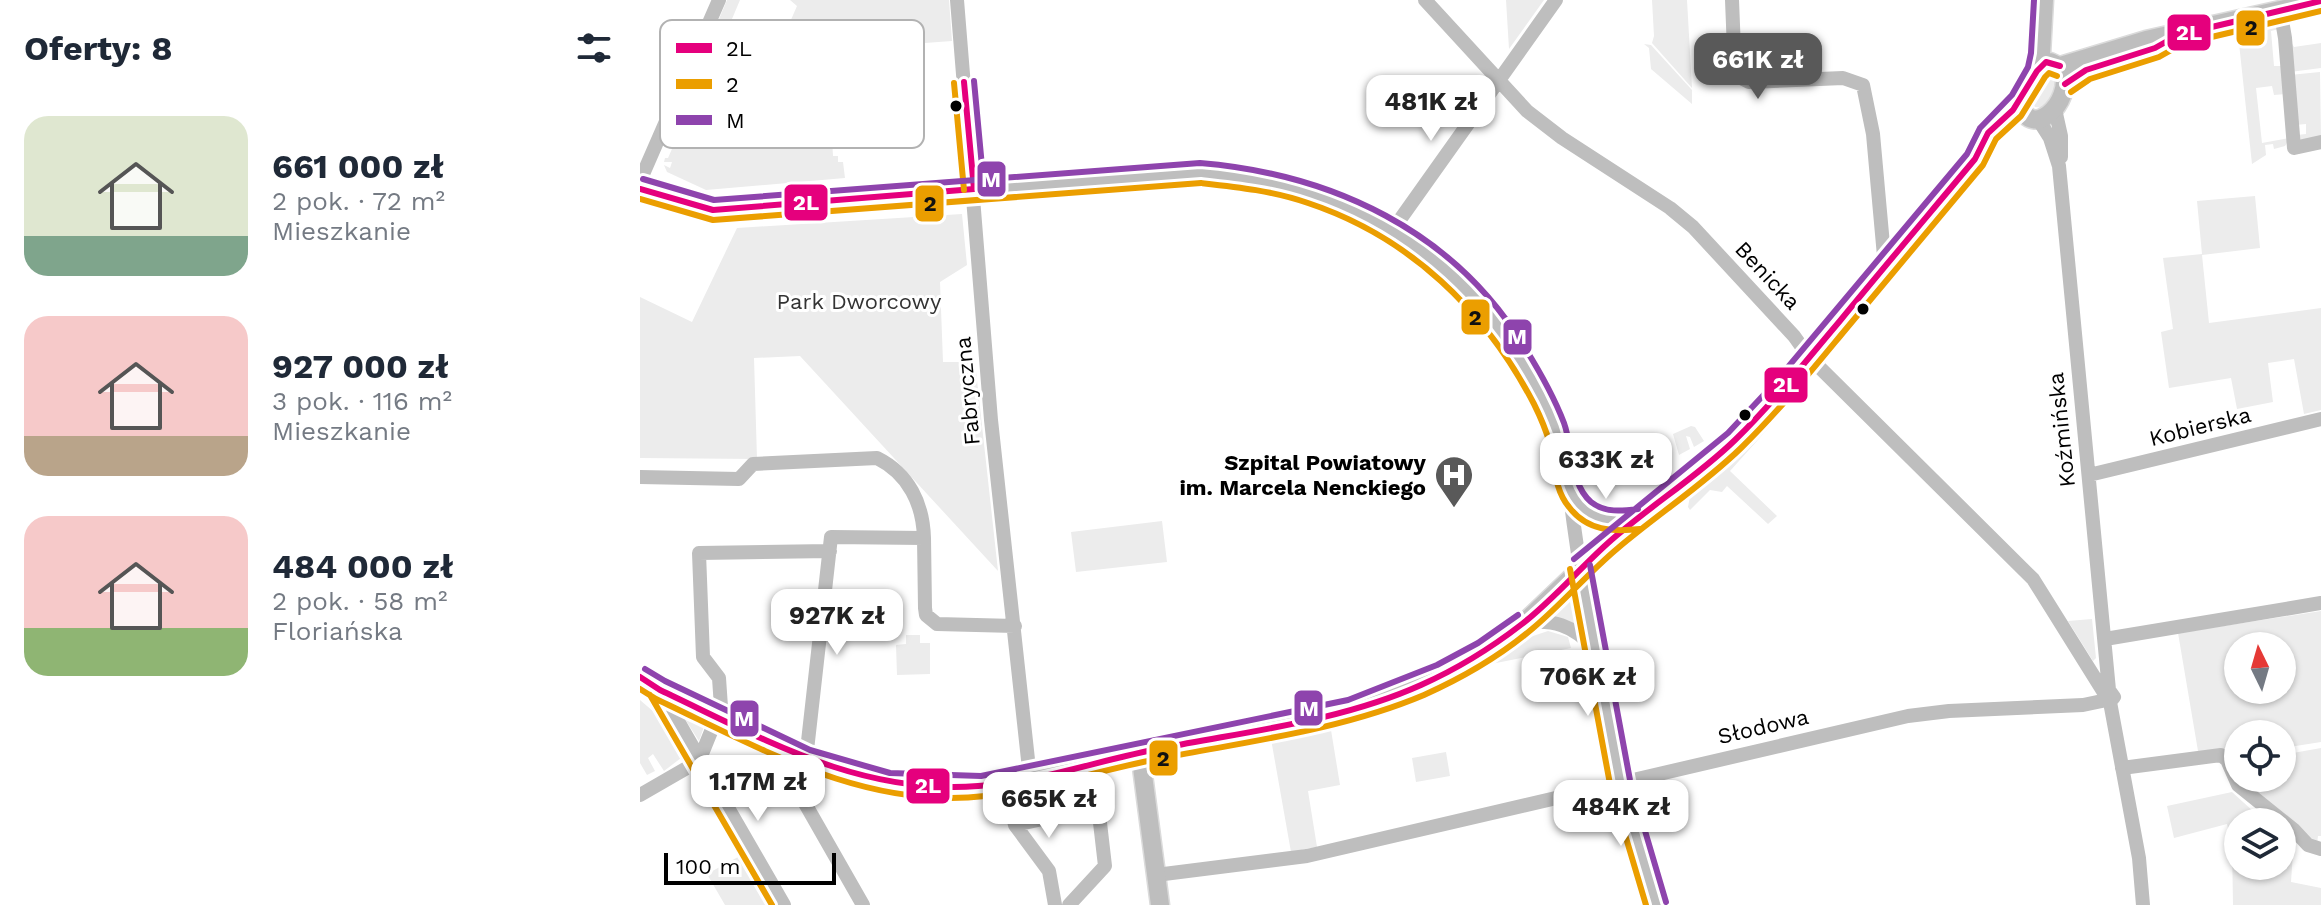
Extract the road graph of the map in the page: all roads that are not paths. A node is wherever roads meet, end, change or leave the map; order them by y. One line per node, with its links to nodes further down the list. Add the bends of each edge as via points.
1 (719, 0): 9 (street)
2 (957, 0): 20 (street, Fabryczna)
3 (1425, 0): 12 (street, Benicka)
4 (1556, 0): 12 (street)
5 (1732, 0): 22 (street, via 1735,75 1749,82 1843,78 1863,85 1873,134)
6 (2321, 1): 8 (main road)
7 (2044, 2): 10 (main road); 11 (main road)
8 (2280, 9): 11 (main road, via 2178,35 2086,70); 16 (street, via 2294,148)
9 (710, 20)
10 (2037, 71): 11 (main road, via 2046,62); 14 (main road, via 2022,94)
11 (2061, 71): 13 (main road, via 2063,95)
12 (1500, 81): 21 (street); 23 (street, Benicka, via 1562,138 1693,227)
13 (2055, 109): 14 (main road); 17 (street, Koźmińska)
14 (2029, 112): 17 (street, Koźmińska, via 2050,138); 22 (main road, via 1975,159)
15 (660, 135): 18 (street)
16 (2321, 142)
17 (2059, 166): 25 (street, Koźmińska)
18 (640, 181)
19 (640, 189): 20 (street, via 713,210)
20 (974, 189): 21 (street, via 1237,175 1342,202); 34 (street, Fabryczna, via 991,420)
21 (1394, 228): 27 (street, via 1471,295 1518,356 1559,440)
22 (1885, 267): 23 (main road)
23 (1809, 357): 28 (main road, via 1735,440); 39 (street, Benicka, via 2043,590)
24 (2321, 419): 25 (street, Kobierska)
25 (2089, 475): 35 (street, Koźmińska)
26 (640, 477): 29 (street, via 739,479 753,464 877,458 891,464 908,483 924,516)
27 (1569, 489): 28 (street, via 1591,516 1604,521); 31 (street)
28 (1639, 519): 31 (main road)
29 (924, 538): 30 (street, via 831,537); 34 (street, via 925,608 930,620)
30 (830, 551): 40 (street, via 699,553 703,657 719,678); 43 (street)
31 (1580, 567): 33 (main road); 36 (street)
32 (2321, 603): 35 (street)
33 (1524, 623): 36 (street, via 1561,623); 42 (main road, via 1449,672 1351,710)
34 (1015, 626): 46 (street, Fabryczna)
35 (2105, 639): 39 (street, Koźmińska)
36 (1594, 648): 47 (street)
37 (640, 677): 38 (main road)
38 (660, 690): 40 (main road); 44 (street)
39 (2106, 696): 45 (street, Koźmińska); 47 (street, Słodowa, via 2067,706 1908,716)
40 (717, 718): 41 (main road); 44 (street)
41 (770, 741): 43 (main road); 54 (street)
42 (1140, 752): 46 (main road); 52 (main road)
43 (806, 759): 48 (main road, via 906,785)
44 (699, 761): 49 (street); 53 (street)
45 (2123, 772): 51 (street, via 2221,755 2238,785 2308,845); 59 (street, Koźmińska)
46 (1030, 778): 48 (main road)
47 (1620, 782): 52 (street, Słodowa, via 1307,856); 58 (street)
48 (1004, 783): 50 (street)
49 (640, 795)
50 (1015, 825): 55 (street, via 1049,871); 56 (street, via 1093,808 1099,814 1105,866)
51 (2321, 849)
52 (1156, 875): 57 (main road)
53 (784, 905)
54 (863, 905)
55 (1055, 905)
56 (1069, 905)
57 (1160, 905)
58 (1656, 905)
59 (2143, 905)

